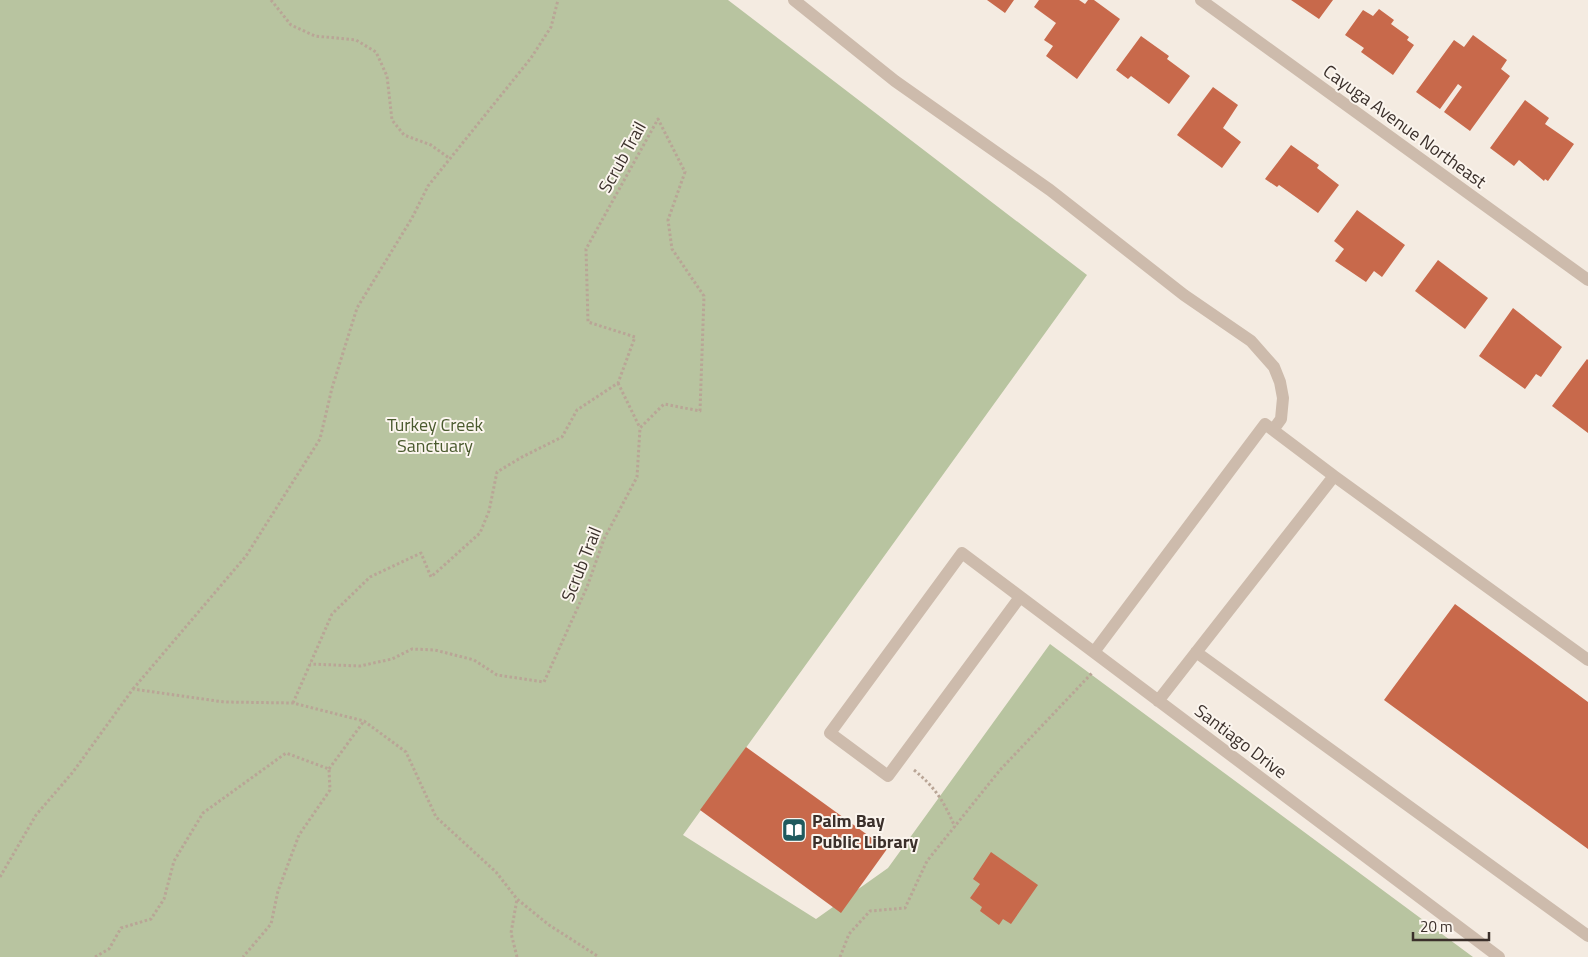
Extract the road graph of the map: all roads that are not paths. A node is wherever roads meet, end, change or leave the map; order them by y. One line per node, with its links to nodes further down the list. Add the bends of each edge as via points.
1 (794, 0): 4 (street, via 895,80 1050,190 1184,295 1251,341 1274,367 1280,382 1283,398 1281,419)
2 (1201, 0): 3 (street, Cayuga Avenue Northeast)
3 (1588, 280)
4 (1273, 430): 5 (street); 7 (street, via 1265,424)
5 (1334, 476): 8 (street); 9 (street)
6 (1020, 597): 6 (street, Santiago Drive, via 962,552 830,733 888,776); 7 (street, Santiago Drive)
7 (1094, 652): 10 (street, Santiago Drive)
8 (1196, 652): 10 (street); 11 (street)
9 (1588, 660)
10 (1158, 701): 12 (street, Santiago Drive)
11 (1588, 936)
12 (1499, 957)

